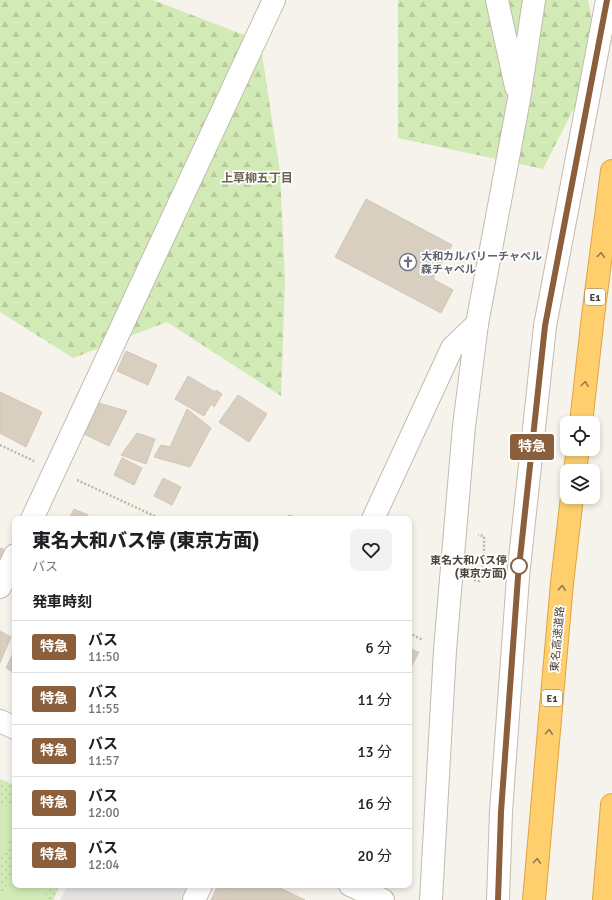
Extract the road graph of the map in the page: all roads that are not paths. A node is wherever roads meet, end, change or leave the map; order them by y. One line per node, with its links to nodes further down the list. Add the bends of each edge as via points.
1 (274, 0): 10 (street)
2 (497, 0): 5 (street)
3 (534, 0): 5 (street)
4 (607, 0): 19 (street, via 545,326 518,577 501,812)
5 (519, 99): 7 (street)
6 (612, 171): 8 (highway, E1, one-way to 6)
7 (477, 324): 11 (street, via 452,348); 22 (street, via 464,426 445,650)
8 (582, 416)
9 (571, 504): 23 (highway, 東名高速道路 / E1, one-way to 9)
10 (33, 516)
11 (374, 516)
12 (12, 561): 13 (street)
13 (0, 587)
14 (0, 721): 15 (street)
15 (12, 727)
16 (612, 805): 24 (highway)
17 (200, 888): 20 (street)
18 (357, 888): 21 (street)
19 (499, 892)
20 (194, 900)
21 (383, 900)
22 (431, 900)
23 (534, 900)
24 (604, 900)

